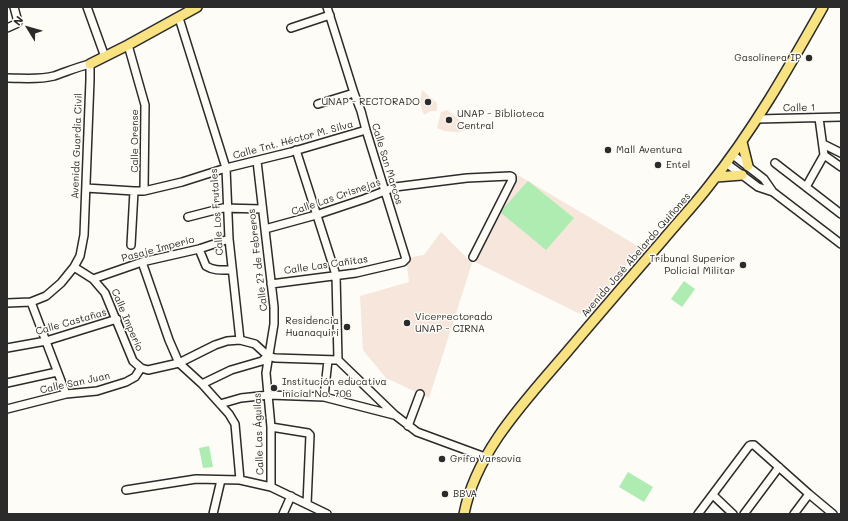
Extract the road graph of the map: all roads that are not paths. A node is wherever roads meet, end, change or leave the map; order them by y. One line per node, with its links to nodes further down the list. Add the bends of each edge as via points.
1 (14, 7): 8 (street, via 18,22)
2 (87, 7): 11 (street)
3 (196, 7): 7 (main road)
4 (327, 7): 6 (street, Calle San Marcos)
5 (823, 7): 18 (main road, Avenida José Abelardo Quiñones)
6 (330, 15): 9 (street); 14 (street, Calle San Marcos)
7 (179, 18): 10 (main road); 31 (street, Calle Los Frutales)
8 (7, 28)
9 (291, 28)
10 (128, 45): 11 (main road); 38 (street, Calle Orense, via 145,105)
11 (105, 57): 12 (main road)
12 (90, 64): 13 (street, via 54,76); 35 (street, Avenida Guardia Civil)
13 (7, 78)
14 (354, 93): 15 (street); 19 (street, Calle San Marcos)
15 (318, 104)
16 (841, 117): 17 (street, Calle 1)
17 (819, 118): 18 (street, Calle 1); 21 (street)
18 (757, 119): 20 (main road, Avenida José Abelardo Quiñones)
19 (366, 130): 22 (street, Calle Tnt. Héctor M. Silva); 36 (street, Calle San Marcos)
20 (742, 142): 24 (main road, Avenida José Abelardo Quiñones); 29 (main road)
21 (823, 144): 23 (street); 25 (street)
22 (296, 150): 26 (street, Calle Tnt. Héctor M. Silva); 43 (street)
23 (841, 153)
24 (733, 155): 27 (main road, Avenida José Abelardo Quiñones); 29 (street)
25 (824, 155): 30 (street); 34 (street)
26 (257, 160): 31 (street, Calle Tnt. Héctor M. Silva); 41 (street, Calle 27 de Febreros)
27 (726, 163): 32 (street); 33 (main road, Avenida José Abelardo Quiñones)
28 (775, 163): 34 (street)
29 (748, 166): 39 (street, via 764,179)
30 (841, 167)
31 (226, 168): 38 (street, Calle Tnt. Héctor M. Silva); 40 (street, Calle Los Frutales)
32 (742, 175): 33 (main road); 39 (street, via 758,187)
33 (716, 177): 81 (main road, Avenida José Abelardo Quiñones, via 534,392)
34 (806, 187): 42 (street)
35 (86, 188): 37 (street, Calle Tnt. Héctor M. Silva); 53 (street, Avenida Guardia Civil, via 82,245)
36 (385, 190): 43 (street, Calle Las Crisnejas); 50 (street, Calle Las Crisnejas, via 467,178 510,176 512,180); 51 (street, Calle San Marcos)
37 (134, 191): 38 (street, Calle Tnt. Héctor M. Silva); 48 (street)
38 (144, 191)
39 (773, 192): 47 (street)
40 (227, 208): 41 (street); 44 (street); 46 (street, Calle Los Frutales)
41 (262, 209): 45 (street, Calle 27 de Febreros)
42 (841, 214)
43 (316, 215): 45 (street, Calle Las Crisnejas); 55 (street)
44 (188, 217)
45 (265, 229): 57 (street, Calle 27 de Febreros)
46 (229, 239): 49 (street, Pasaje Imperio); 54 (street, Calle Los Frutales)
47 (841, 244)
48 (130, 245)
49 (199, 249): 52 (street, Pasaje Imperio); 54 (street, via 206,266 215,270)
50 (473, 257)
51 (406, 258): 55 (street, Calle Las Cañitas, via 405,261 395,264)
52 (142, 262): 56 (street, Pasaje Imperio); 67 (street)
53 (74, 267): 56 (street, Calle Imperio); 58 (street, Avenida Guardia Civil, via 61,284 46,296)
54 (231, 270): 61 (street, Calle Los Frutales)
55 (336, 275): 57 (street, Calle Las Cañitas); 66 (street)
56 (93, 279): 60 (street, Calle Imperio, via 105,293)
57 (271, 284): 64 (street, Calle 27 de Febreros, via 274,324)
58 (31, 302): 59 (street, Avenida Guardia Civil); 62 (street)
59 (7, 303)
60 (117, 319): 62 (street, Calle Castañas); 68 (street, Calle Imperio, via 133,361)
61 (240, 340): 64 (street, via 255,344); 67 (street, via 215,345)
62 (46, 341): 63 (street, Calle Castañas); 69 (street)
63 (7, 348)
64 (268, 356): 65 (street); 71 (street, via 262,361 231,370); 74 (street, Calle Las Águilas, via 266,373)
65 (328, 360): 66 (street); 75 (street)
66 (338, 360): 78 (street)
67 (179, 363): 68 (street, via 148,370); 71 (street)
68 (141, 368): 72 (street, Calle San Juan, via 135,377 126,382 97,391)
69 (58, 372): 70 (street); 72 (street)
70 (7, 383)
71 (202, 384): 76 (street)
72 (66, 394): 77 (street, Calle San Juan)
73 (420, 394): 79 (street)
74 (269, 395): 75 (street); 76 (street, via 241,398); 80 (street, Calle Las Águilas)
75 (324, 397): 78 (street)
76 (220, 404): 84 (street, via 236,424)
77 (7, 409)
78 (395, 415): 79 (street)
79 (408, 426): 81 (street, via 417,432)
80 (271, 427): 85 (street, Calle Las Águilas); 90 (street, via 310,435)
81 (485, 457): 94 (main road, Avenida José Abelardo Quiñones, via 476,474)
82 (779, 468): 87 (street); 88 (street, via 754,445 749,446); 97 (street)
83 (222, 480): 84 (street); 86 (street, via 196,479); 91 (street)
84 (240, 480): 85 (street)
85 (271, 487): 89 (street)
86 (126, 490)
87 (809, 494): 98 (street); 99 (street)
88 (713, 495): 95 (street); 96 (street)
89 (291, 496): 90 (street); 92 (street)
90 (307, 504): 93 (street)
91 (213, 514)
92 (283, 514)
93 (327, 514)
94 (464, 514)
95 (698, 514)
96 (733, 514)
97 (744, 514)
98 (794, 514)
99 (833, 514)

